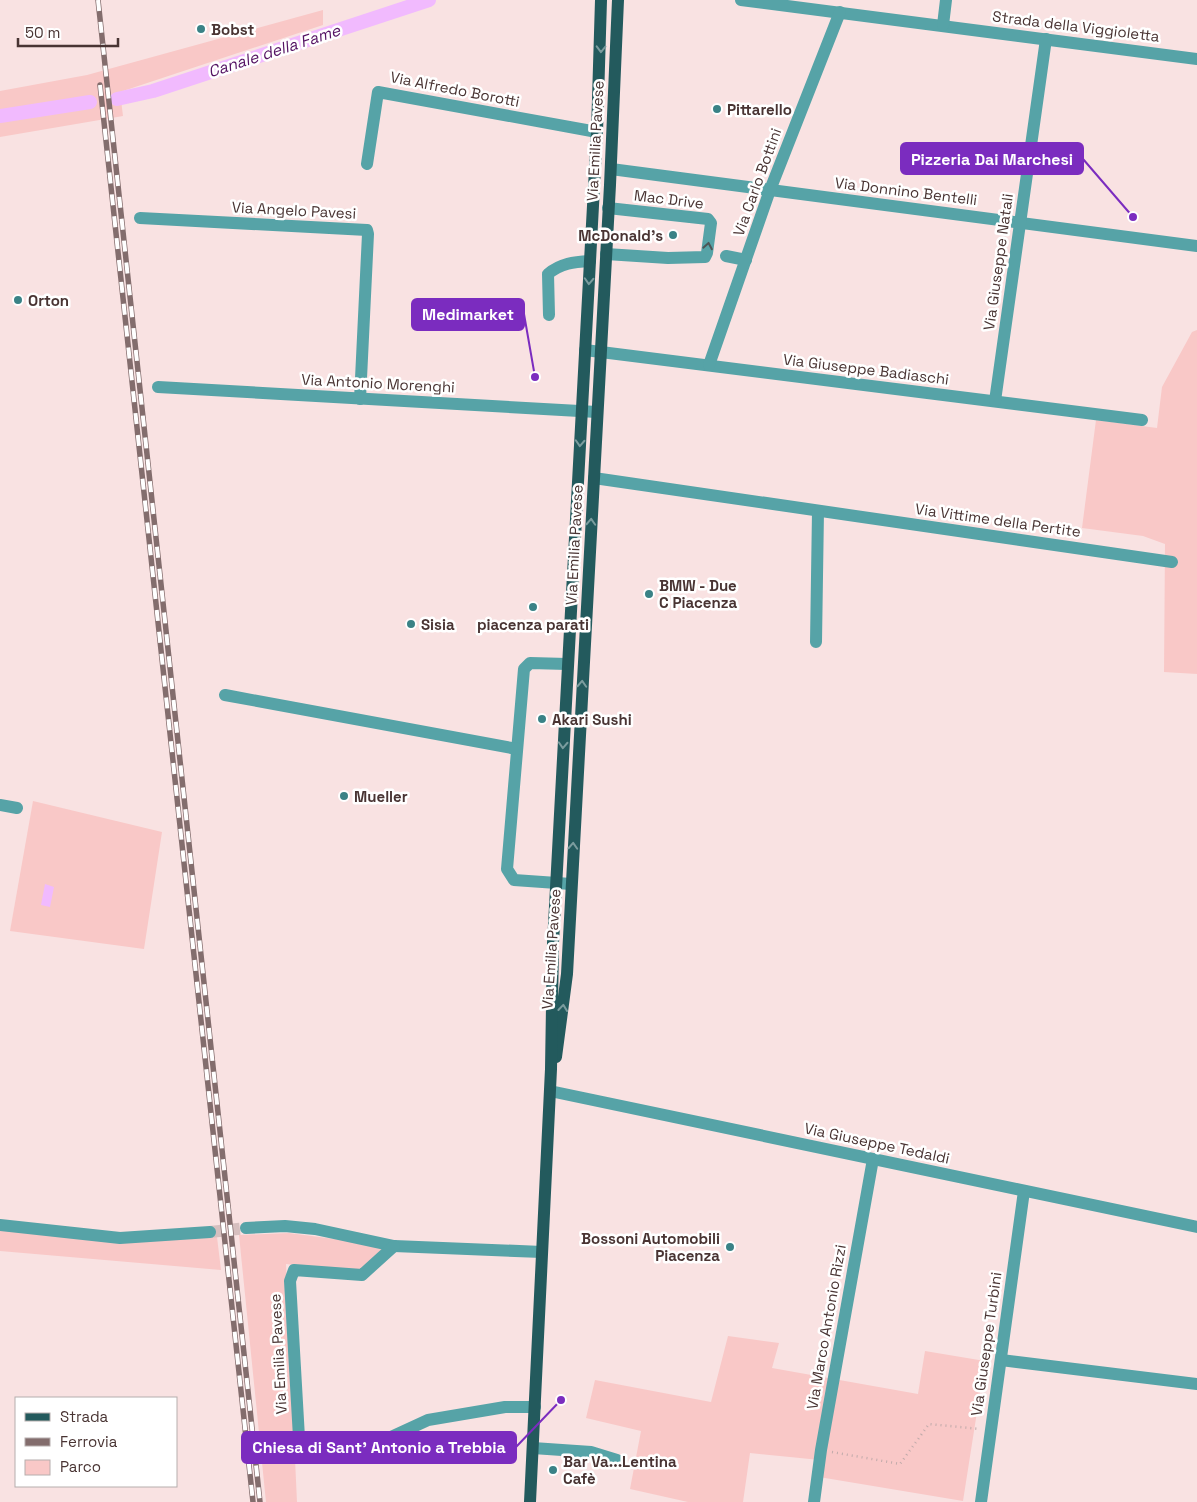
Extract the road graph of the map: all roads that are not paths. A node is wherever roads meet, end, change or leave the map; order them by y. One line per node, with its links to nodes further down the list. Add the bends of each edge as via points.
1 (601, 0): 9 (main road, Via Emilia Pavese, one-way to 9)
2 (618, 0): 11 (main road, Via Emilia Pavese)
3 (742, 0): 5 (street, Strada della Viggioletta)
4 (946, 0): 6 (street)
5 (840, 12): 6 (street, Strada della Viggioletta); 12 (street, Via Carlo Bottini)
6 (943, 25): 7 (street, Strada della Viggioletta)
7 (1046, 39): 8 (street, Strada della Viggioletta); 15 (street, Via Giuseppe Natali)
8 (1197, 59)
9 (597, 132): 10 (street, Via Alfredo Borotti, via 378,92); 20 (main road, Via Emilia Pavese)
10 (367, 164)
11 (610, 169): 12 (street, Via Donnino Bentelli); 13 (main road, Via Emilia Pavese)
12 (770, 190): 15 (street, Via Donnino Bentelli); 19 (street, Via Carlo Bottini)
13 (608, 208): 17 (main road, Via Emilia Pavese); 17 (street, Mac Drive, one-way to 13, via 705,257 711,223 708,219)
14 (140, 218): 26 (street, Via Angelo Pavesi, via 367,230)
15 (1020, 222): 16 (street, Via Donnino Bentelli); 27 (street, Via Giuseppe Natali)
16 (1197, 246)
17 (606, 254): 23 (main road, Via Emilia Pavese)
18 (726, 256): 19 (street)
19 (746, 260): 24 (street, Via Carlo Bottini)
20 (590, 261): 21 (street, via 568,263 548,274); 22 (main road, Via Emilia Pavese, one-way to 22)
21 (549, 315)
22 (585, 350): 23 (street, Via Giuseppe Badiaschi); 28 (main road, Via Emilia Pavese)
23 (600, 351): 24 (street, Via Giuseppe Badiaschi); 29 (main road, Via Emilia Pavese)
24 (708, 365): 27 (street, Via Giuseppe Badiaschi)
25 (158, 387): 26 (street, Via Antonio Morenghi)
26 (360, 399): 28 (street, Via Antonio Morenghi)
27 (995, 402): 30 (street, Via Giuseppe Badiaschi)
28 (582, 412): 29 (street, Via Antonio Morenghi); 35 (main road, Via Emilia Pavese, one-way to 35)
29 (597, 412): 31 (main road, Via Emilia Pavese)
30 (1142, 420)
31 (594, 478): 32 (street, Via Vittime della Pertite); 36 (main road, Via Emilia Pavese, one-way to 31)
32 (818, 510): 33 (street, Via Vittime della Pertite); 34 (street)
33 (1172, 562)
34 (816, 642)
35 (568, 650): 36 (street); 37 (main road, Via Emilia Pavese)
36 (584, 650): 43 (main road, Via Emilia Pavese, one-way to 36)
37 (567, 664): 39 (street, via 530,663 524,669); 42 (main road, Via Emilia Pavese, one-way to 42)
38 (225, 695): 39 (street)
39 (517, 749): 42 (street, via 507,869 514,880)
40 (0, 804): 41 (street)
41 (17, 808)
42 (556, 884): 43 (street); 44 (main road, Via Emilia Pavese)
43 (571, 884): 44 (main road, Via Emilia Pavese, one-way to 43, via 567,974)
44 (550, 1091): 45 (street, Via Giuseppe Tedaldi); 52 (main road, Via Emilia Pavese)
45 (873, 1159): 46 (street, Via Giuseppe Tedaldi); 59 (street, Via Marco Antonio Rizzi)
46 (1024, 1191): 48 (street, Via Giuseppe Tedaldi); 53 (street, Via Giuseppe Turbini)
47 (0, 1225): 50 (street, via 120,1238)
48 (1197, 1227)
49 (246, 1228): 51 (street, via 286,1226 314,1229)
50 (210, 1232)
51 (394, 1246): 52 (street); 55 (street, Via Emilia Pavese, via 362,1275 294,1270 290,1281 300,1455 365,1449 428,1420 505,1407)
52 (542, 1252): 55 (main road, Via Emilia Pavese)
53 (1001, 1360): 54 (street); 60 (street, Via Giuseppe Turbini)
54 (1197, 1384)
55 (535, 1407): 56 (main road, Via Emilia Pavese)
56 (533, 1448): 57 (street, via 591,1452); 58 (main road, Via Emilia Pavese)
57 (617, 1460)
58 (530, 1502)
59 (814, 1502)
60 (981, 1502)

